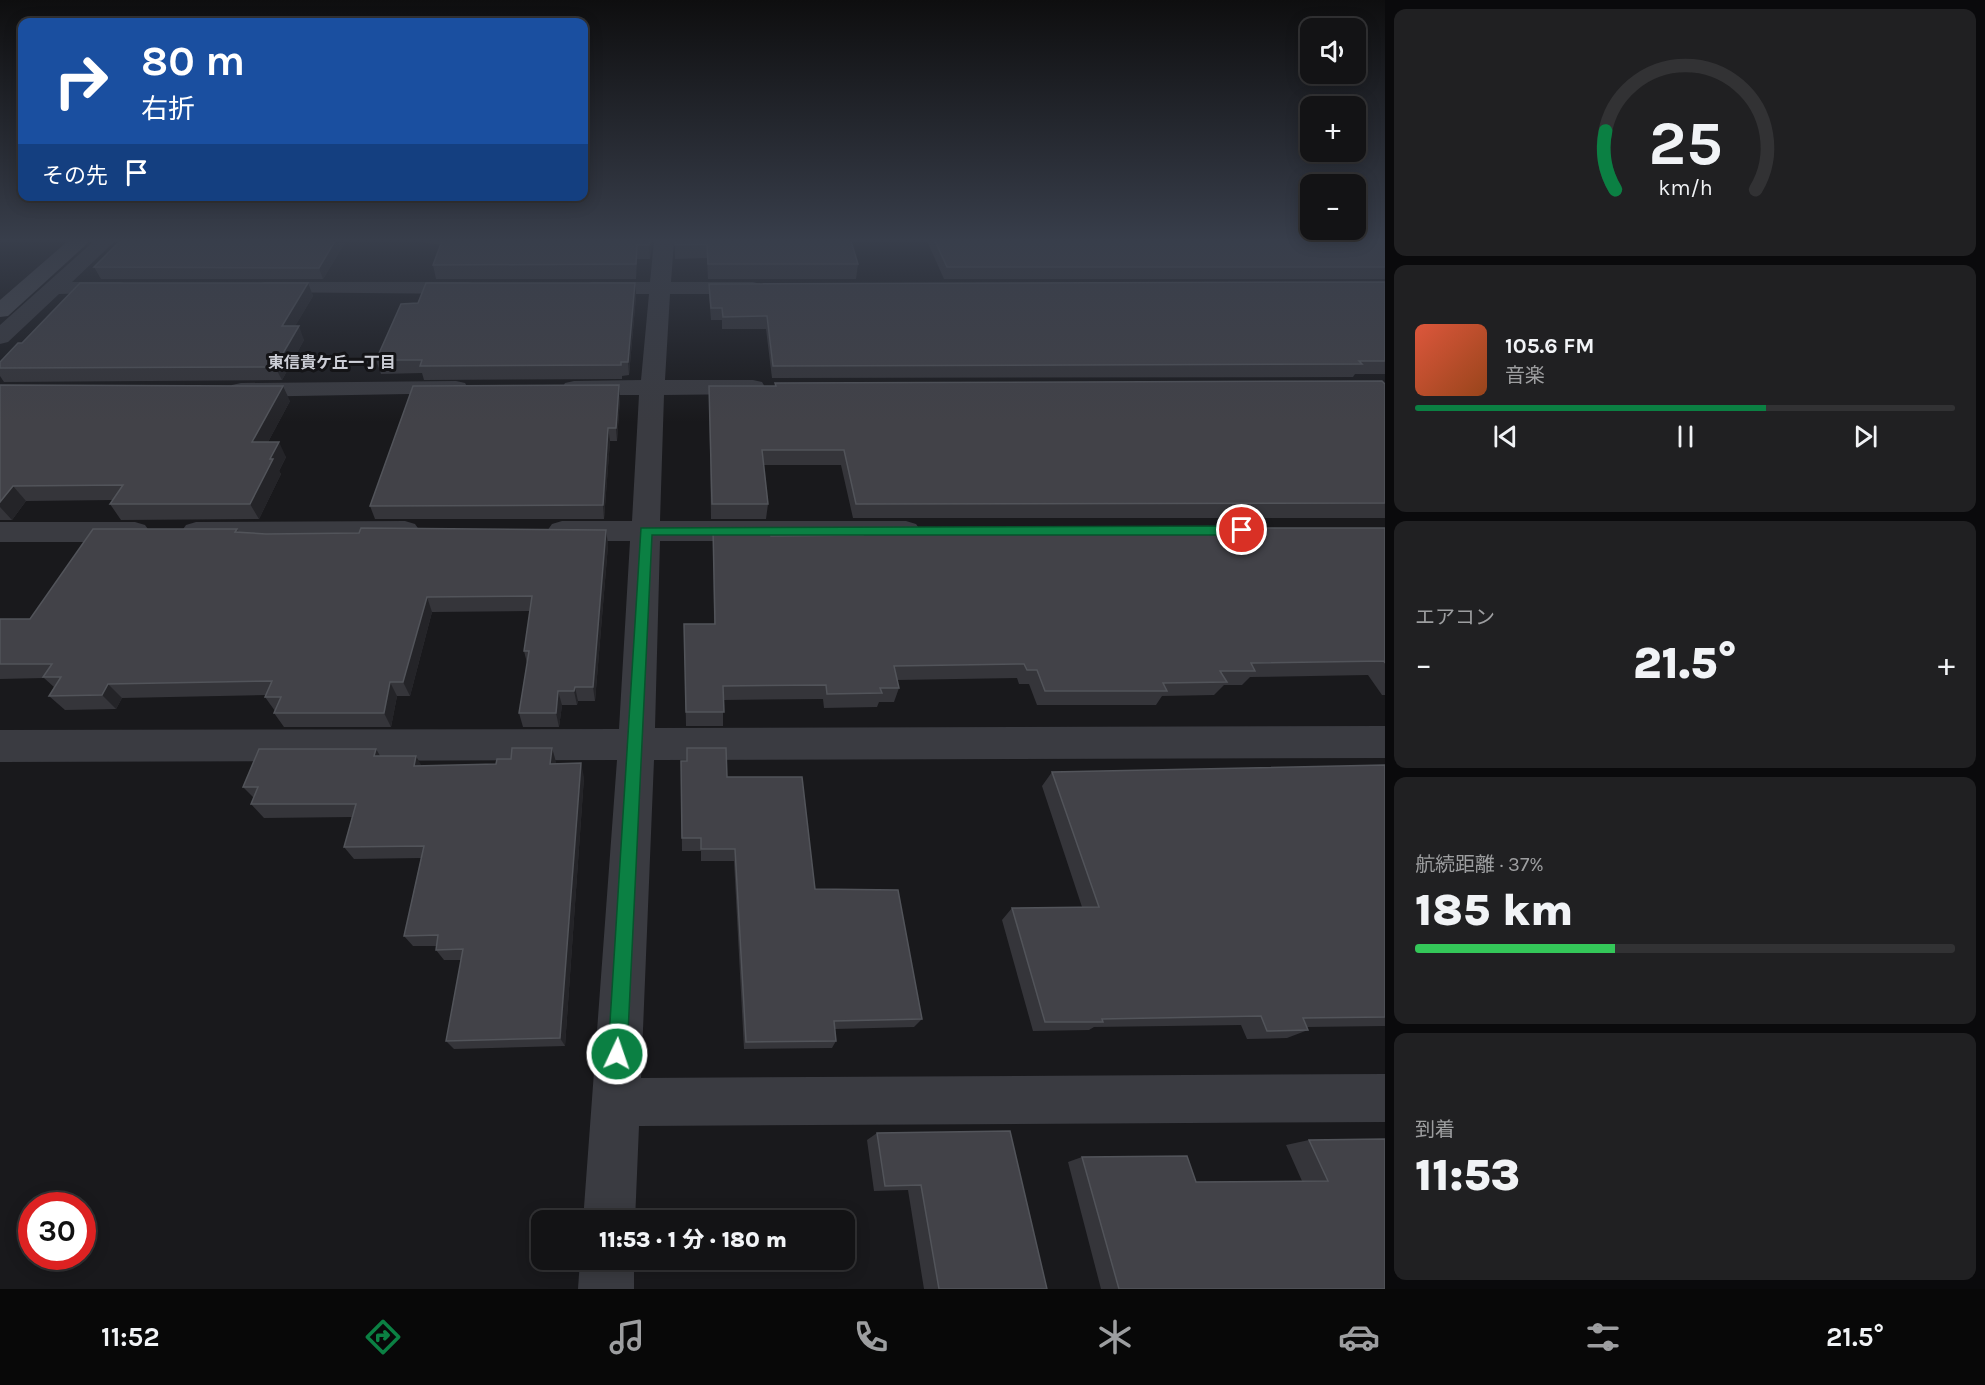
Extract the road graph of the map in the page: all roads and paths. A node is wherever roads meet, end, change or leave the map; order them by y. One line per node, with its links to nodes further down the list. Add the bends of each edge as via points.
1 (11, 301): 4 (main road)
2 (38, 301): 5 (street)
3 (659, 301): 6 (street)
4 (0, 311)
5 (0, 337)
6 (652, 387): 7 (street); 9 (street); 13 (street)
7 (771, 387)
8 (474, 388): 10 (street)
9 (546, 388)
10 (213, 390)
11 (430, 531): 15 (street)
12 (538, 531): 13 (street)
13 (646, 531): 14 (street); 17 (street)
14 (932, 531)
15 (0, 532)
16 (1385, 742): 17 (street)
17 (636, 743): 18 (street); 20 (street)
18 (0, 746)
19 (1385, 1098): 20 (street)
20 (614, 1102): 21 (street)
21 (609, 1210)
22 (607, 1270): 23 (street)
23 (606, 1289)

